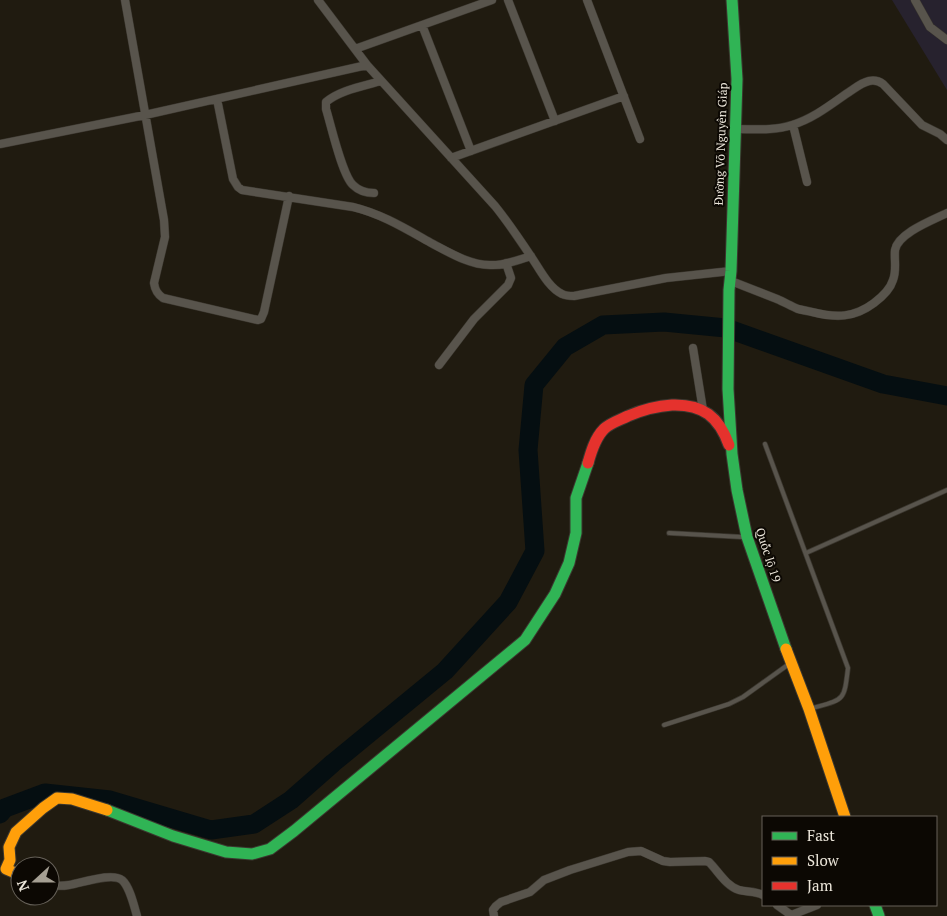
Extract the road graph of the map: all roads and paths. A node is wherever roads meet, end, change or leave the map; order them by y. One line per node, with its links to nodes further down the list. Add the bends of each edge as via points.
1 (125, 0): 15 (street)
2 (318, 0): 10 (street)
3 (492, 0): 8 (street)
4 (508, 0): 16 (street)
5 (587, 0): 13 (street)
6 (732, 0): 18 (main road, Đường Võ Nguyên Giáp, via 737,79)
7 (915, 0): 9 (street, via 930,27)
8 (422, 26): 10 (street); 22 (street)
9 (947, 40)
10 (355, 50): 11 (street)
11 (367, 65): 12 (street); 14 (street)
12 (381, 81): 23 (street); 25 (street, via 341,93 326,102 347,178 358,189)
13 (624, 96): 16 (street); 19 (street)
14 (217, 99): 15 (street); 26 (street, via 235,183 242,190)
15 (145, 115): 21 (street); 26 (street, via 164,220 165,237 154,283 156,292 163,298 261,319)
16 (555, 121): 22 (street)
17 (793, 125): 18 (street, via 780,129); 20 (street, via 858,86 875,81 884,84 922,125); 24 (street)
18 (735, 129): 30 (main road, Đường Võ Nguyên Giáp)
19 (640, 139)
20 (947, 140)
21 (0, 144)
22 (471, 151): 23 (street)
23 (451, 158): 28 (street, via 505,218)
24 (806, 182)
25 (374, 193)
26 (289, 196): 29 (street, via 370,211 476,264)
27 (947, 213): 30 (street, via 907,234 899,242 893,282 869,307 850,315 823,315 799,309)
28 (531, 256): 29 (street); 30 (street, via 550,284 567,296 666,278)
29 (506, 263): 32 (street, via 510,282 474,318)
30 (730, 280): 35 (main road, Quốc lộ 19, via 728,390)
31 (693, 348): 33 (street)
32 (439, 365)
33 (703, 410): 35 (main road, via 713,417 725,434); 44 (main road, via 679,405 650,408 635,412 603,430 593,447 576,498 576,533 569,563 525,640 270,849 252,854 226,852 173,836 104,808 57,798 16,832 9,847)
34 (765, 444): 39 (lane)
35 (732, 454): 38 (main road, Quốc lộ 19)
36 (947, 490): 39 (lane)
37 (669, 533): 38 (lane)
38 (747, 537): 40 (main road, Quốc lộ 19)
39 (806, 553): 41 (lane, via 848,668 843,696 837,701)
40 (791, 663): 41 (main road, Quốc lộ 19); 42 (lane, via 729,704)
41 (809, 709): 43 (main road, Quốc lộ 19)
42 (664, 725)
43 (845, 816)
44 (10, 860)
45 (10, 860): 46 (main road, via 6,869)
46 (10, 871)
47 (60, 885): 51 (street, via 117,877 125,884)
48 (762, 895): 52 (street, via 730,886 705,860 670,862 636,851 544,880 530,892 500,902 493,910)
49 (778, 906): 53 (street)
50 (815, 906): 53 (street)
51 (137, 916)
52 (494, 916)
53 (790, 916)

